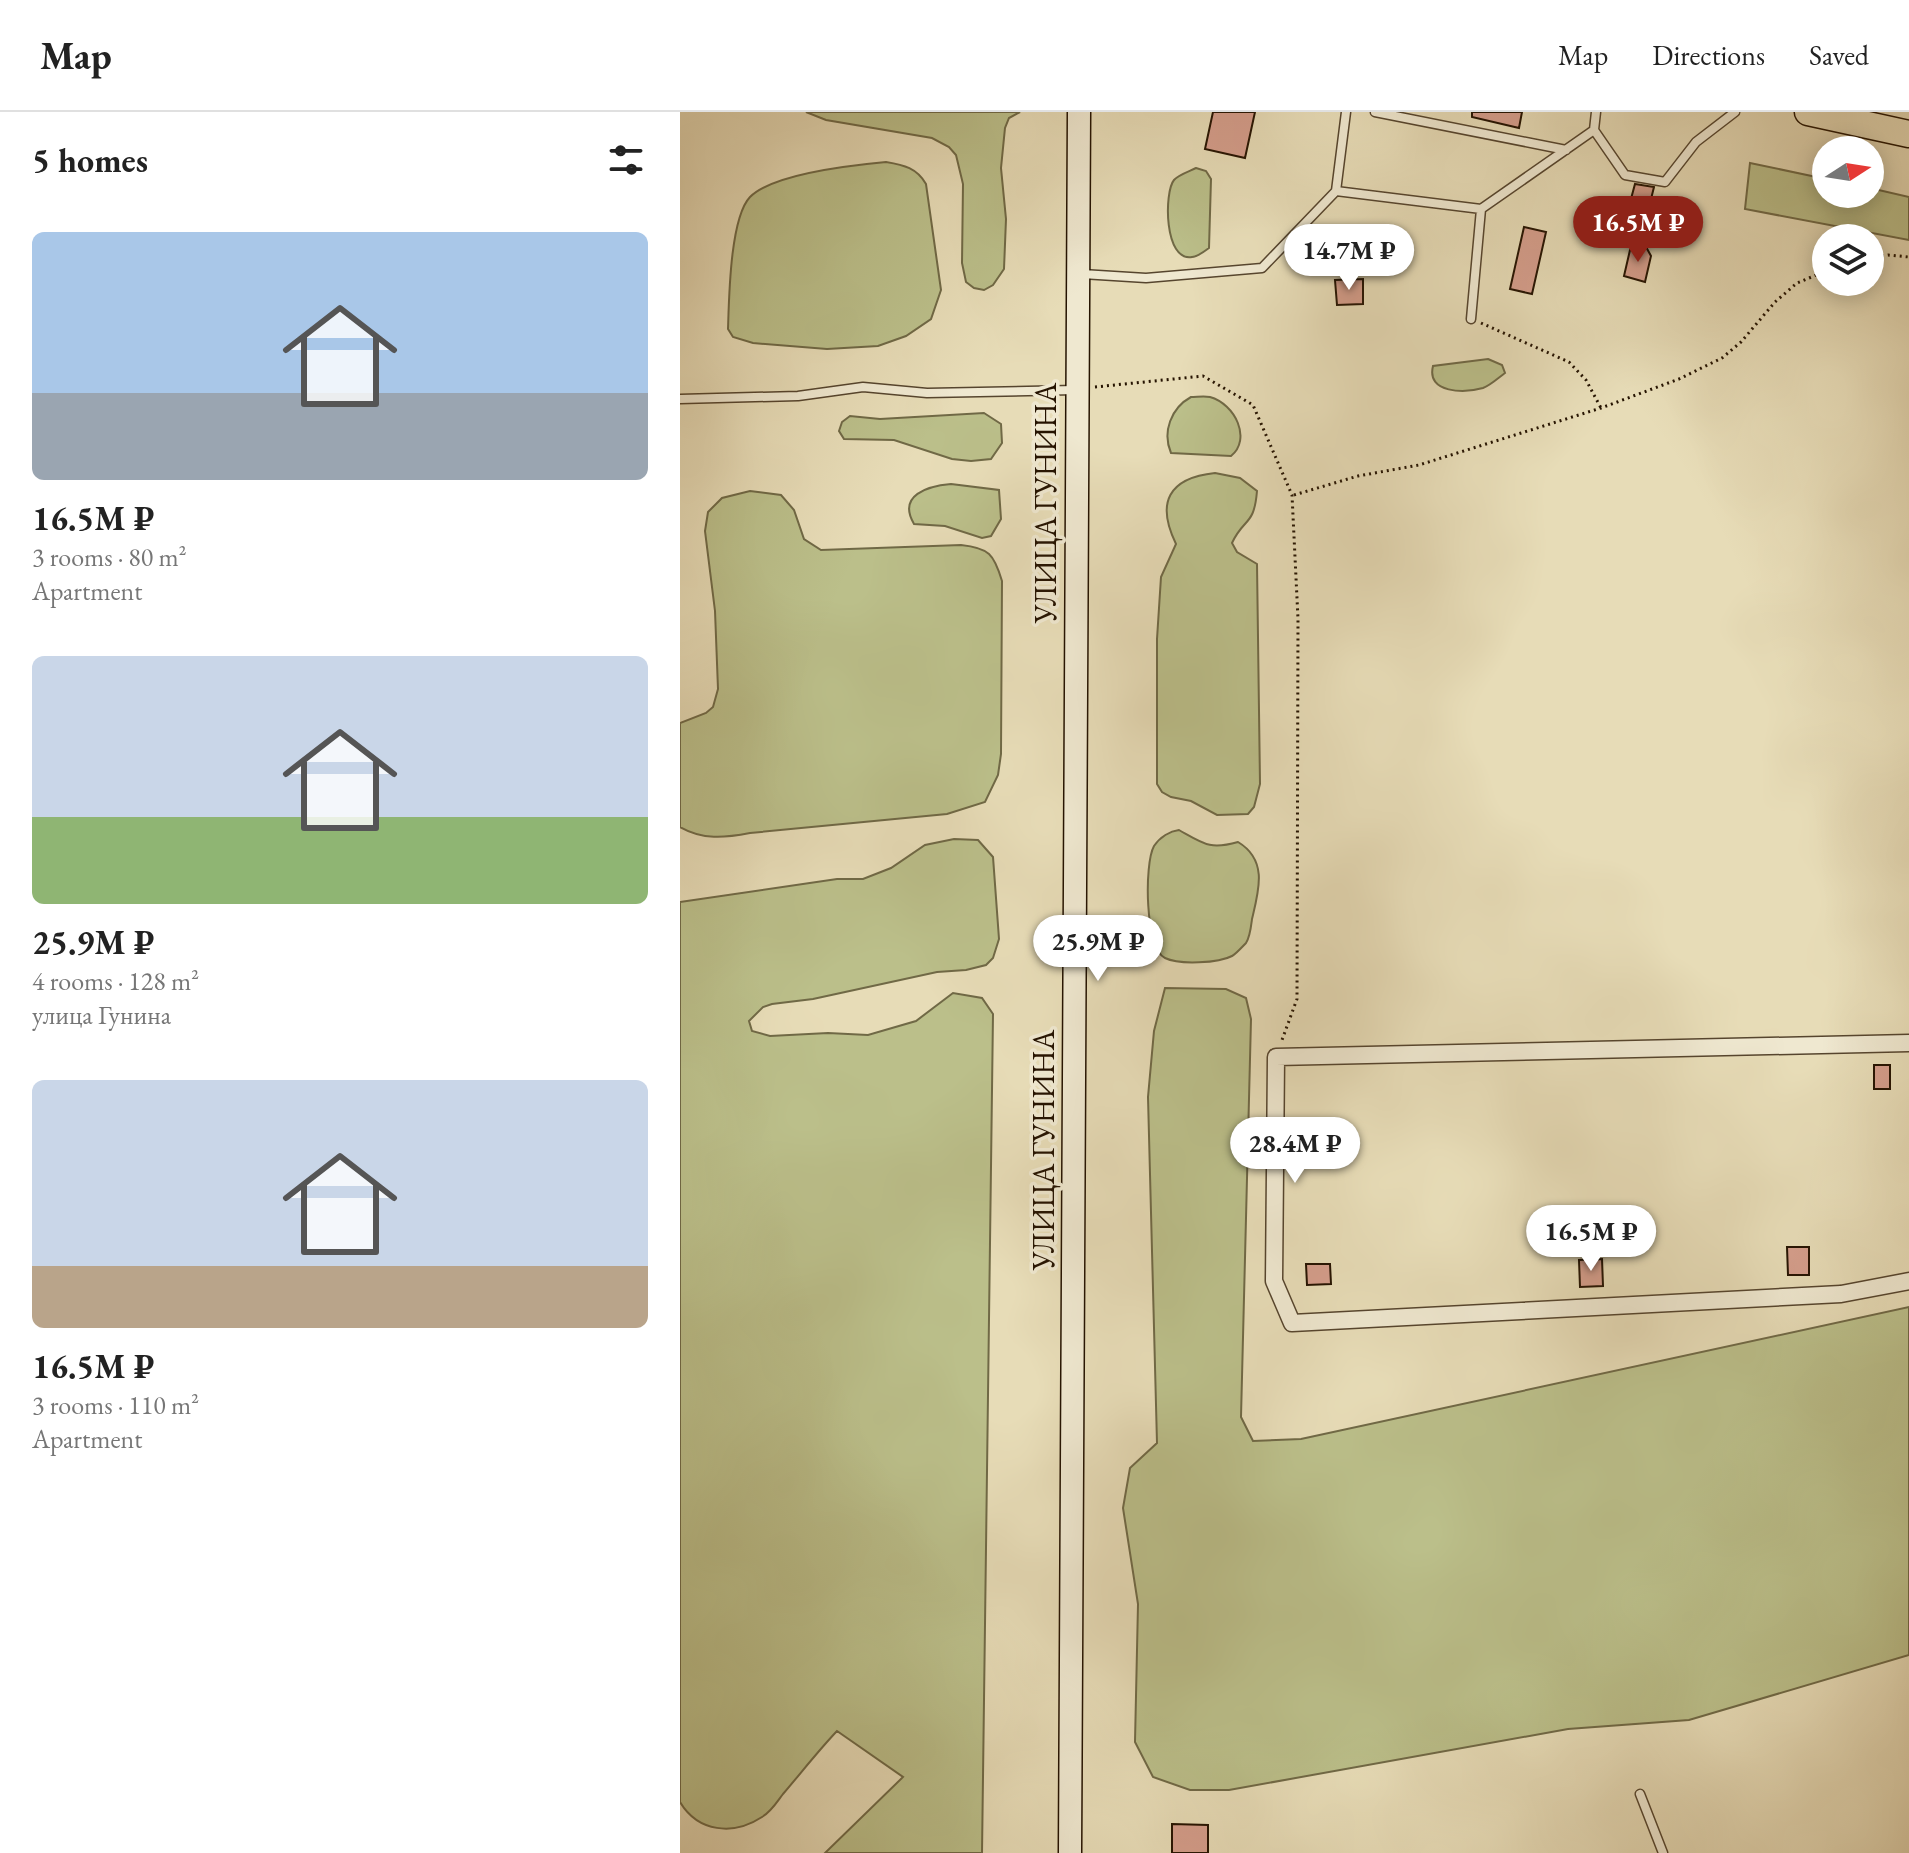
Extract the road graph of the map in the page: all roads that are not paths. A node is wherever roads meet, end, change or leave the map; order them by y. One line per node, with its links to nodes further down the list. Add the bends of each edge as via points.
1 (1079, 112): 12 (main road, УЛИЦА ГУНИНА)
2 (1346, 112): 10 (lane)
3 (1375, 112): 9 (lane)
4 (1596, 112): 7 (lane)
5 (1735, 112): 7 (lane, via 1696,142 1665,182 1625,175)
6 (1808, 112): 8 (highway)
7 (1594, 130): 9 (lane)
8 (1909, 134)
9 (1566, 150): 11 (lane)
10 (1336, 191): 11 (lane); 12 (lane, via 1262,268 1146,278)
11 (1481, 209): 13 (lane)
12 (1077, 274): 14 (main road, УЛИЦА ГУНИНА)
13 (1471, 319)
14 (1076, 390): 15 (lane, via 927,393 863,387 798,396); 19 (main road, УЛИЦА ГУНИНА)
15 (680, 399)
16 (1909, 1043): 17 (street, via 1276,1057 1274,1281 1292,1323 1841,1294)
17 (1909, 1281)
18 (1640, 1794): 20 (lane)
19 (1070, 1853)
20 (1663, 1853)

